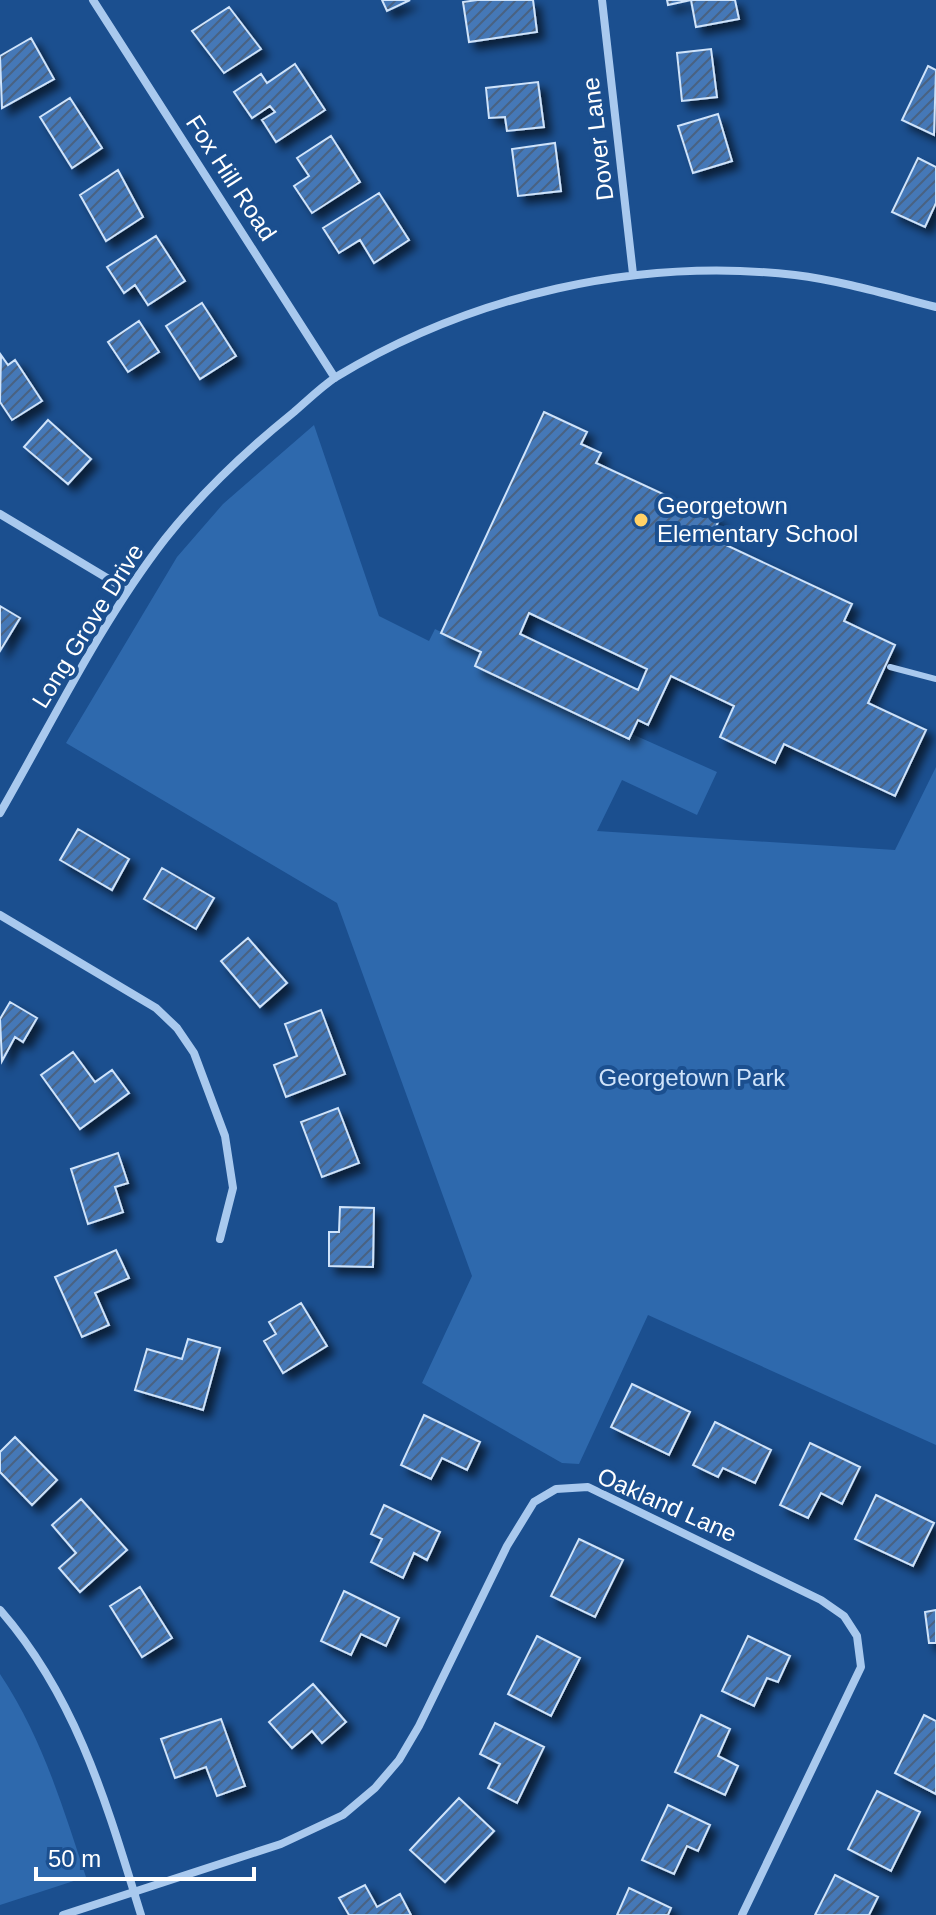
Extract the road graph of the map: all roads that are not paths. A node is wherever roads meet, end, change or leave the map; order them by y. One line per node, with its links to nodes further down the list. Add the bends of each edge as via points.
1 (93, 0): 5 (street, Fox Hill Road)
2 (602, 0): 3 (street, Dover Lane)
3 (633, 274): 4 (street, Long Grove Drive, via 737,271 796,276); 5 (street, Long Grove Drive, via 485,309)
4 (936, 307)
5 (335, 378): 7 (street, Long Grove Drive, via 251,446 203,494)
6 (0, 514): 7 (street)
7 (127, 590): 10 (street, Long Grove Drive)
8 (890, 667): 9 (lane)
9 (936, 679)
10 (0, 813)
11 (0, 915): 12 (street, via 156,1008 194,1053 225,1136 233,1188)
12 (220, 1239)
13 (0, 1610): 14 (street, via 34,1651 83,1739)
14 (134, 1892): 15 (street, Oakland Lane); 16 (street); 17 (street, Oakland Lane, via 310,1833 375,1788 419,1726 534,1502 556,1489 588,1487 803,1590 844,1616 857,1636 861,1667)
15 (63, 1915)
16 (141, 1915)
17 (742, 1915)

